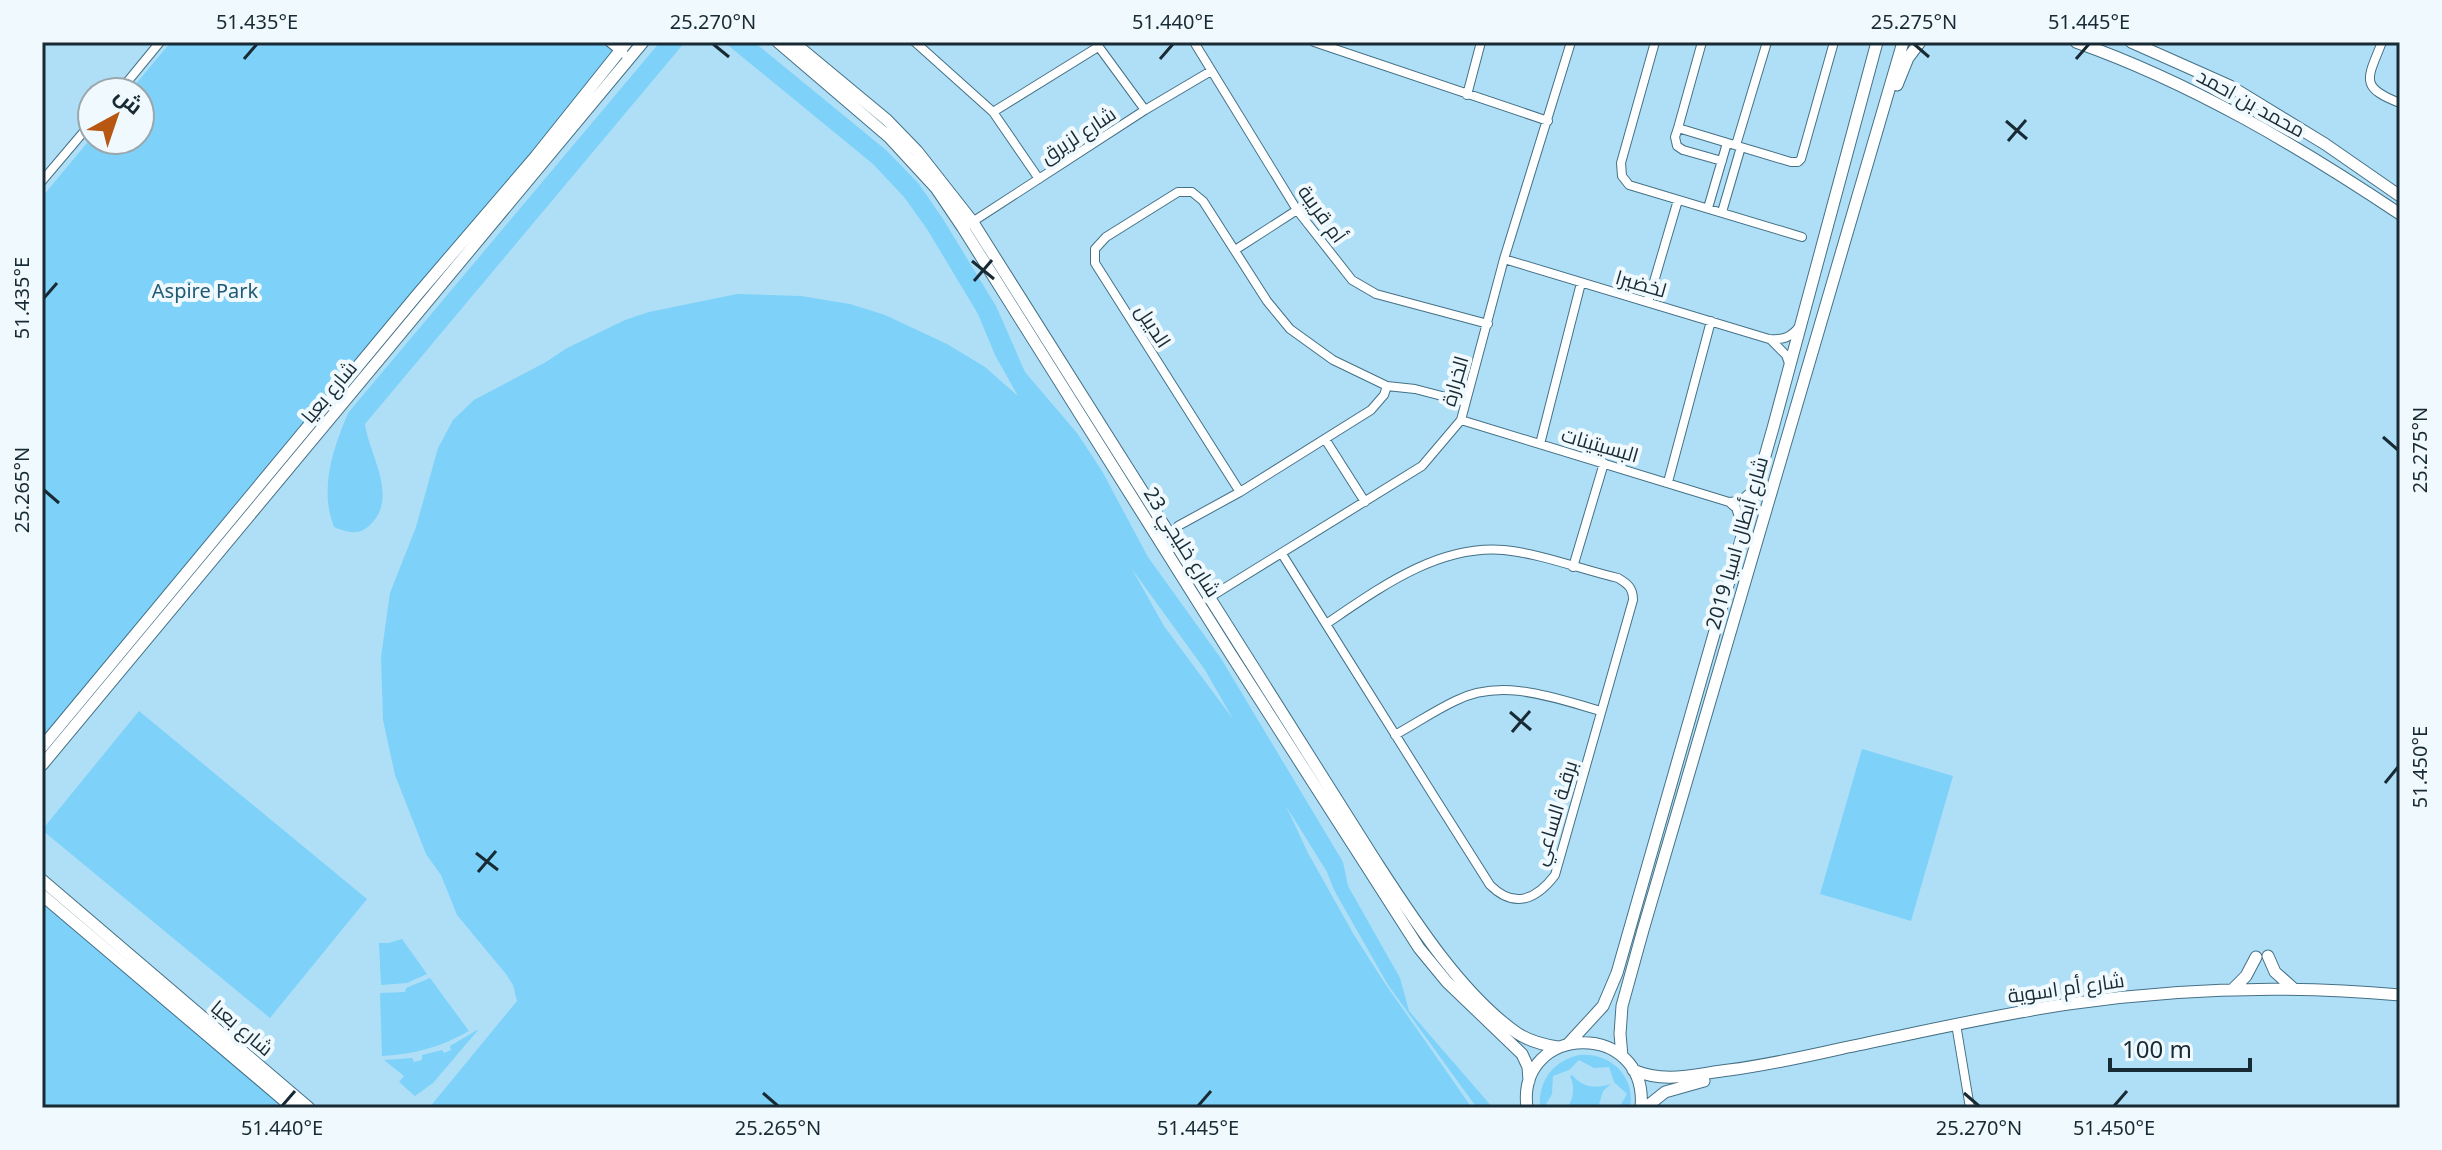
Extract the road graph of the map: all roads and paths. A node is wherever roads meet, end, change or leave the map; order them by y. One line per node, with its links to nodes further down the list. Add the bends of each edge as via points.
1 (160, 42): 25 (street)
2 (609, 42): 23 (street)
3 (643, 42): 23 (main road, شارع بعيا)
4 (778, 42): 26 (main road, شارع خليجي 23)
5 (793, 42): 26 (main road, شارع خليجي 23)
6 (1194, 42): 24 (street, أم قريبة)
7 (1314, 42): 28 (street)
8 (1481, 42): 28 (street)
9 (1571, 42): 32 (street, الخرارة)
10 (1655, 42): 41 (street, via 1621,163 1622,176 1629,185)
11 (1702, 42): 33 (street)
12 (1767, 42): 36 (street)
13 (1834, 42): 36 (street, via 1801,159 1791,162)
14 (1877, 42): 54 (main road, شارع أبطال اسيا 2019)
15 (1897, 42): 27 (main road, via 1886,80)
16 (1903, 42): 27 (main road, شارع أبطال اسيا 2019)
17 (1920, 42): 34 (main road)
18 (2076, 42): 45 (main road, محمد بن احمد, via 2214,101)
19 (2131, 42): 40 (main road, محمد بن احمد, via 2230,86)
20 (2382, 42): 29 (street, via 2369,76 2372,88)
21 (920, 44): 31 (street)
22 (1097, 44): 30 (street); 31 (street)
23 (625, 51): 74 (main road, شارع بعيا)
24 (1211, 71): 30 (street, شارع لزيرق); 43 (street, أم قريبة)
25 (132, 76)
26 (829, 78): 46 (main road, شارع خليجي 23)
27 (1888, 93): 34 (main road, شارع أبطال اسيا 2019)
28 (1467, 95): 32 (street)
29 (2400, 103)
30 (1145, 110): 38 (street, شارع لزيرق)
31 (993, 112): 38 (street)
32 (1548, 121): 49 (street, الخرارة)
33 (1678, 128): 36 (street); 37 (street, via 1677,146)
34 (1878, 129): 87 (main road, شارع أبطال اسيا 2019, via 1622,1006)
35 (76, 141): 39 (street)
36 (1735, 145): 37 (street); 44 (street)
37 (1722, 161): 42 (street)
38 (1039, 179): 46 (street, شارع لزيرق)
39 (42, 181)
40 (2400, 196)
41 (1678, 200): 42 (street); 51 (street)
42 (1708, 208): 44 (street)
43 (1297, 210): 48 (street); 53 (street, أم قريبة, via 1352,280 1376,294)
44 (1722, 212): 47 (street)
45 (2400, 214)
46 (968, 224): 72 (main road, شارع خليجي 23)
47 (1802, 237)
48 (1235, 250): 57 (street, الديبل, via 1290,329 1341,364); 65 (street, الديبل, via 1203,201 1186,191 1106,237 1093,256)
49 (1504, 259): 50 (street, لخضيرا); 53 (street, الخرارة)
50 (1581, 283): 51 (street, لخضيرا); 61 (street)
51 (1648, 302): 52 (street, لخضيرا)
52 (1711, 321): 55 (street, لخضيرا); 63 (street)
53 (1488, 324): 58 (street, الخرارة)
54 (1801, 325): 55 (street, via 1783,340); 56 (main road, شارع أبطال اسيا 2019)
55 (1769, 339): 56 (street)
56 (1790, 366): 64 (main road, شارع أبطال اسيا 2019)
57 (1387, 386): 58 (street, الديبل); 60 (street, via 1371,410)
58 (1465, 402): 59 (street, الخرارة)
59 (1461, 420): 61 (street, البسيتينات); 66 (street, الخرارة, via 1422,466)
60 (1325, 439): 65 (street); 66 (street)
61 (1540, 444): 62 (street, البسيتينات)
62 (1604, 463): 63 (street, البسيتينات); 71 (street)
63 (1668, 482): 67 (street, البسيتينات)
64 (1754, 489): 67 (street, via 1740,501); 69 (main road, شارع أبطال اسيا 2019)
65 (1240, 492): 68 (street)
66 (1365, 502): 70 (street, الخرارة)
67 (1729, 502): 69 (street)
68 (1178, 526)
69 (1743, 528): 86 (main road, شارع أبطال اسيا 2019, via 1611,989 1603,1006)
70 (1282, 554): 72 (street, الخرارة); 73 (street, برقـة الساعي)
71 (1573, 567): 73 (street, برقـة الساعي, via 1505,550 1452,556 1397,578); 75 (street, برقـة الساعي, via 1618,578 1633,591)
72 (1204, 601): 79 (main road, شارع خليجي 23)
73 (1326, 624): 76 (street, برقـة الساعي)
74 (129, 651): 77 (main road, شارع بعيا); 78 (main road, شارع بعيا)
75 (1601, 711): 76 (street, via 1529,691 1503,690 1457,700); 76 (street, برقـة الساعي, via 1555,875 1535,895 1523,898 1500,895 1490,885)
76 (1395, 735)
77 (42, 747)
78 (42, 765)
79 (1370, 864): 86 (main road, شارع خليجي 23, via 1479,998 1530,1040); 90 (main road, شارع خليجي 23, via 1419,948 1522,1054)
80 (42, 880): 92 (main road, شارع بعيا)
81 (42, 895): 91 (main road, شارع بعيا)
82 (2293, 988): 83 (main road, شارع أم اسوية); 83 (main road, via 2262,957); 84 (main road, شارع أم اسوية)
83 (2233, 989): 85 (main road, شارع أم اسوية, via 2109,999)
84 (2400, 995)
85 (1956, 1024): 89 (main road, شارع أم اسوية); 95 (street)
86 (1563, 1045): 87 (main road, شارع خليجي 23, via 1597,1043); 90 (main road, شارع أبطال اسيا 2019, via 1540,1061)
87 (1622, 1056): 88 (main road)
88 (1633, 1070): 89 (main road, شارع أم اسوية, via 1674,1078); 94 (main road)
89 (1742, 1070): 94 (main road, شارع أم اسوية, via 1672,1089)
90 (1529, 1081): 93 (main road)
91 (293, 1108)
92 (309, 1108)
93 (1527, 1108)
94 (1643, 1108)
95 (1970, 1108)

